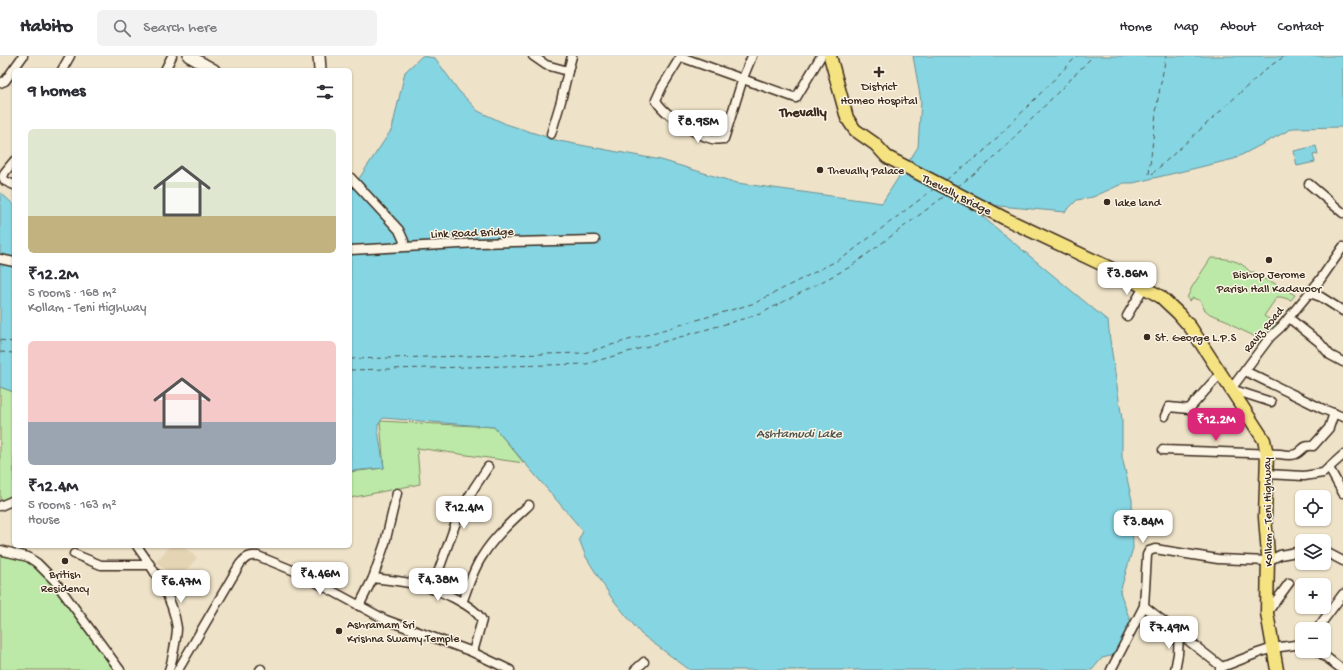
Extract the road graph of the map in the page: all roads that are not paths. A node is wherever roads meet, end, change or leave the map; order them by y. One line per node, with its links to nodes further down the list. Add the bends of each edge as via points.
1 (23, 56): 12 (street)
2 (70, 56): 13 (street)
3 (172, 56): 14 (street)
4 (189, 56): 15 (street)
5 (319, 56): 16 (street)
6 (533, 56): 18 (street, via 546,65)
7 (572, 56): 18 (street)
8 (681, 56): 19 (street); 19 (street, via 656,100 659,106 685,126 712,139 724,139)
9 (752, 56): 19 (street)
10 (821, 56): 19 (street, via 796,98)
11 (830, 56): 28 (main road, Thevally Bridge, via 846,118 855,130 875,144 887,157)
12 (14, 68)
13 (63, 68)
14 (166, 68)
15 (210, 68)
16 (320, 68)
17 (12, 71): 20 (street, via 5,81)
18 (568, 71): 21 (street)
19 (743, 78)
20 (0, 83)
21 (551, 134)
22 (12, 163): 23 (street)
23 (1, 175): 25 (street, via 5,181)
24 (352, 179): 30 (street, via 399,230 404,241)
25 (12, 184)
26 (1308, 184): 27 (street)
27 (1343, 213)
28 (1006, 219): 35 (main road, Kollam - Teni Highway, via 1112,268)
29 (595, 240): 30 (street, Link Road Bridge)
30 (400, 247): 31 (street, Link Road Bridge)
31 (352, 250)
32 (1342, 252): 36 (street, Raviz Road)
33 (0, 259): 34 (street)
34 (12, 262)
35 (1144, 287): 38 (street); 42 (main road, Kollam - Teni Highway, via 1161,297 1192,328)
36 (1310, 293): 37 (street); 39 (street, Raviz Road)
37 (1343, 311)
38 (1127, 316)
39 (1289, 318): 40 (street, via 1319,342 1330,355); 41 (street, Raviz Road, via 1270,337)
40 (1343, 362)
41 (1245, 371): 43 (street, Raviz Road); 45 (street)
42 (1221, 374): 43 (main road, Kollam - Teni Highway); 46 (street, via 1189,409 1169,407)
43 (1231, 389): 44 (street); 49 (main road, Kollam - Teni Highway, via 1264,440)
44 (1271, 402)
45 (1334, 413): 47 (street); 49 (street, via 1329,428 1313,446 1307,446 1296,454)
46 (1165, 416)
47 (1343, 417)
48 (1163, 450): 49 (street)
49 (1267, 454): 53 (main road, Kollam - Teni Highway)
50 (1343, 455): 52 (street)
51 (488, 467): 69 (street, via 459,514)
52 (1329, 468): 53 (street, via 1323,473 1312,475); 55 (street)
53 (1266, 474): 64 (main road, Kollam - Teni Highway)
54 (397, 493): 67 (street, via 385,543)
55 (1343, 493)
56 (12, 501): 58 (street)
57 (529, 505): 71 (street, via 508,524 482,555)
58 (0, 506)
59 (138, 548): 66 (street)
60 (0, 550): 83 (street, via 28,557 37,563 54,580)
61 (1295, 552): 64 (street, via 1280,555)
62 (74, 554): 66 (street, via 101,565)
63 (1331, 555): 65 (street)
64 (1268, 561): 73 (street, via 1218,558 1154,549 1147,555); 74 (main road, Kollam - Teni Highway)
65 (1343, 561)
66 (150, 565): 84 (street, via 158,576 171,606 177,629)
67 (373, 578): 69 (street); 72 (street)
68 (1289, 583): 74 (street)
69 (432, 589): 71 (street)
70 (1343, 594): 75 (street)
71 (462, 603): 79 (street, via 482,620)
72 (359, 606): 79 (street, via 386,620); 85 (street, via 297,572 258,556 248,556 240,564)
73 (1144, 606): 76 (street); 88 (street)
74 (1267, 613): 78 (main road, Kollam - Teni Highway)
75 (1322, 622)
76 (1179, 633): 82 (street); 89 (street)
77 (1295, 645): 78 (street)
78 (1273, 648): 82 (street); 90 (main road, Kollam - Teni Highway)
79 (473, 652): 86 (street)
80 (1327, 658): 91 (street)
81 (644, 662): 87 (street)
82 (1221, 668)
83 (120, 670)
84 (169, 670)
85 (178, 670)
86 (510, 670)
87 (635, 670)
88 (1111, 670)
89 (1175, 670)
90 (1277, 670)
91 (1343, 670)

